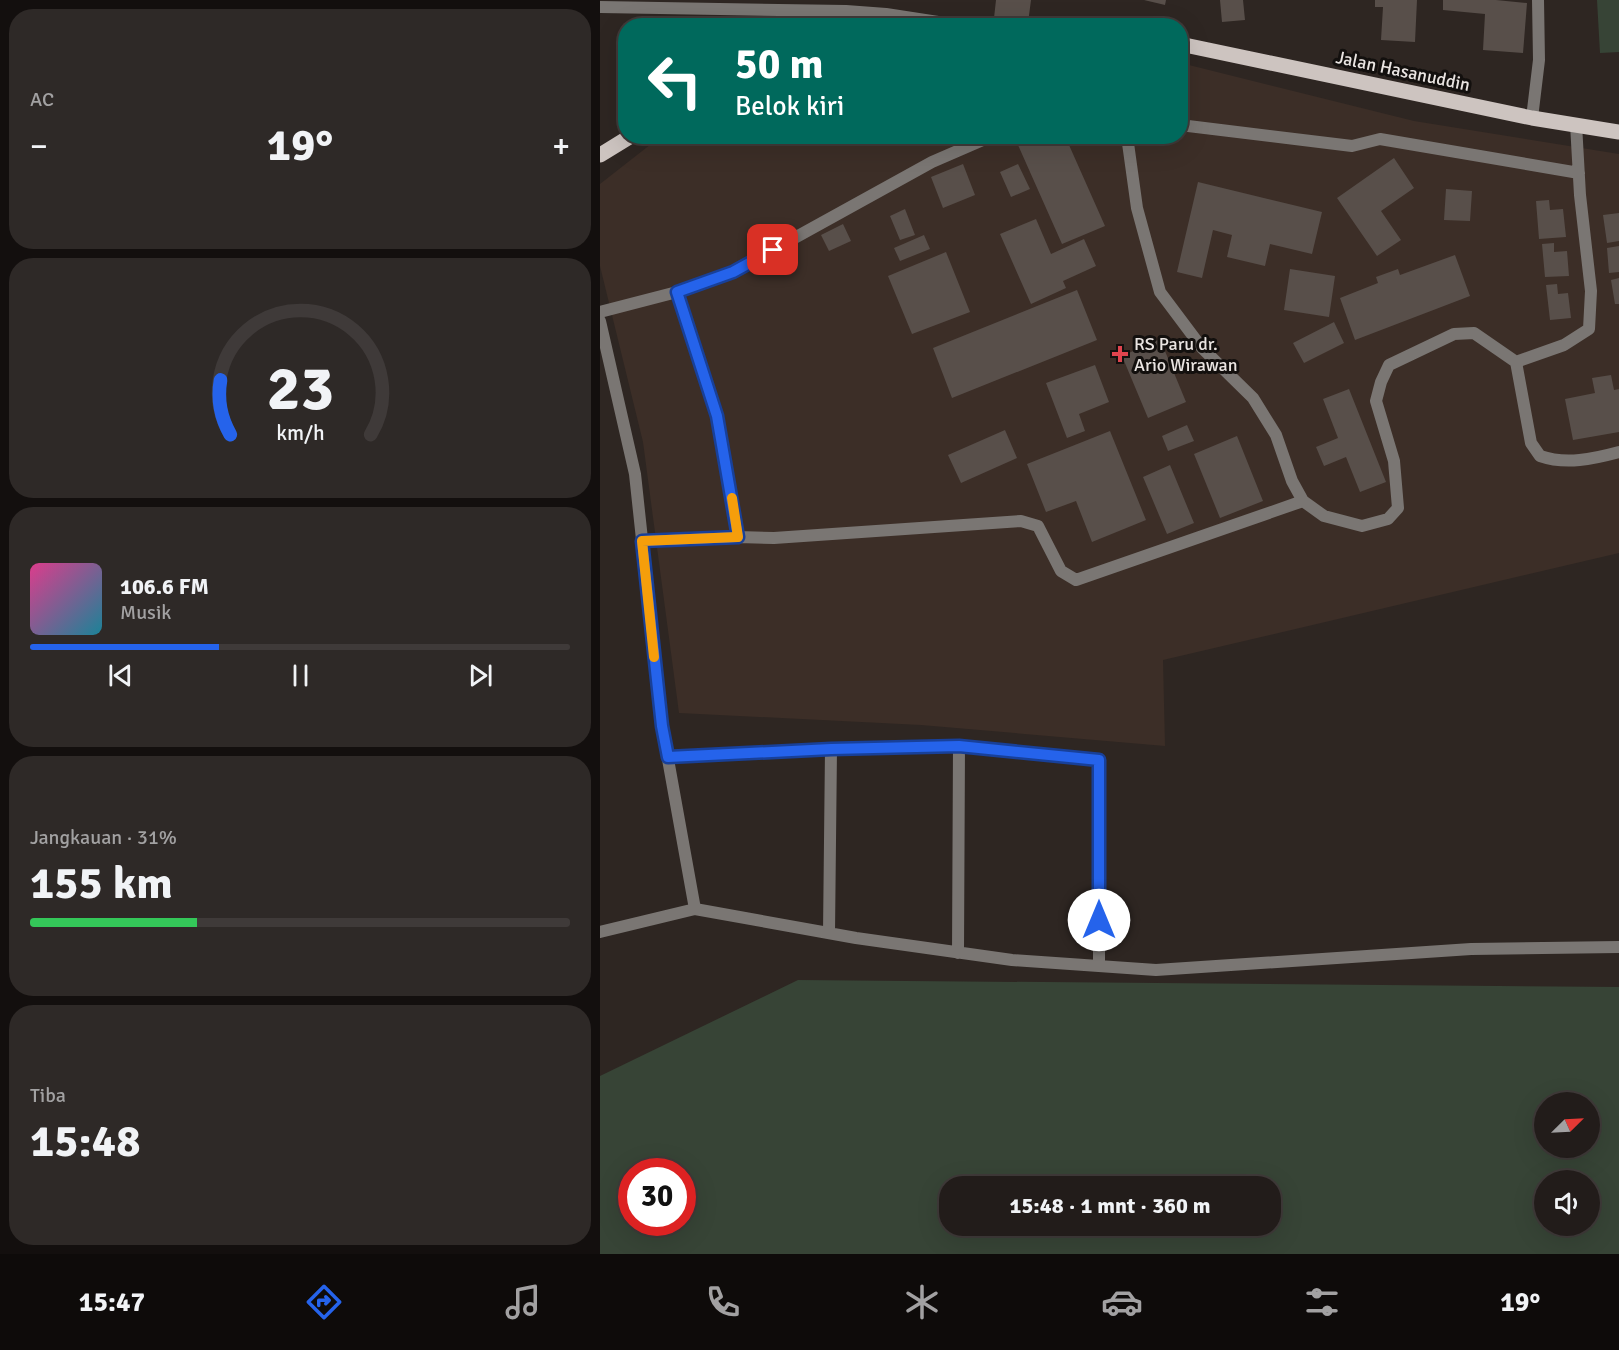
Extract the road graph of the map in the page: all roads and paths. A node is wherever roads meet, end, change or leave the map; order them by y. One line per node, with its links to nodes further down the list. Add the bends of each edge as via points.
1 (1538, 0): 6 (street, via 1539,60)
2 (698, 5): 3 (street); 4 (street)
3 (600, 7)
4 (904, 18)
5 (1188, 46): 6 (main road, Jalan Hasanuddin)
6 (1532, 118): 7 (main road, Jalan Hasanuddin)
7 (1576, 124): 9 (main road, Jalan Hasanuddin); 14 (street)
8 (1188, 126): 14 (street, via 1352,146 1380,139)
9 (1619, 132)
10 (618, 144): 13 (main road)
11 (974, 144): 15 (street, via 932,162 733,272)
12 (1127, 144): 20 (street, via 1137,208 1160,292 1202,348 1253,398 1276,435 1292,481)
13 (600, 155)
14 (1579, 173): 18 (street, via 1591,291 1589,330 1564,345)
15 (677, 292): 16 (street); 21 (street, via 717,416)
16 (600, 312)
17 (600, 321): 22 (street, via 635,474)
18 (1516, 362): 19 (street, via 1531,443 1540,456 1566,461); 20 (street, via 1474,333 1454,334 1389,365 1376,401 1394,461 1398,508 1388,519 1362,526 1324,516)
19 (1619, 452)
20 (1304, 501): 21 (street, via 1076,580 1061,571 1038,526 1021,521 774,538)
21 (738, 537): 22 (street)
22 (642, 541): 25 (street)
23 (959, 746): 24 (street); 30 (street); 31 (street, via 1099,760)
24 (831, 749): 25 (street); 28 (street)
25 (668, 757): 26 (street)
26 (695, 909): 27 (street); 28 (street)
27 (600, 932)
28 (829, 933): 30 (street)
29 (1619, 947): 31 (street, via 1470,949 1156,970)
30 (958, 952): 31 (street)
31 (1099, 966)

